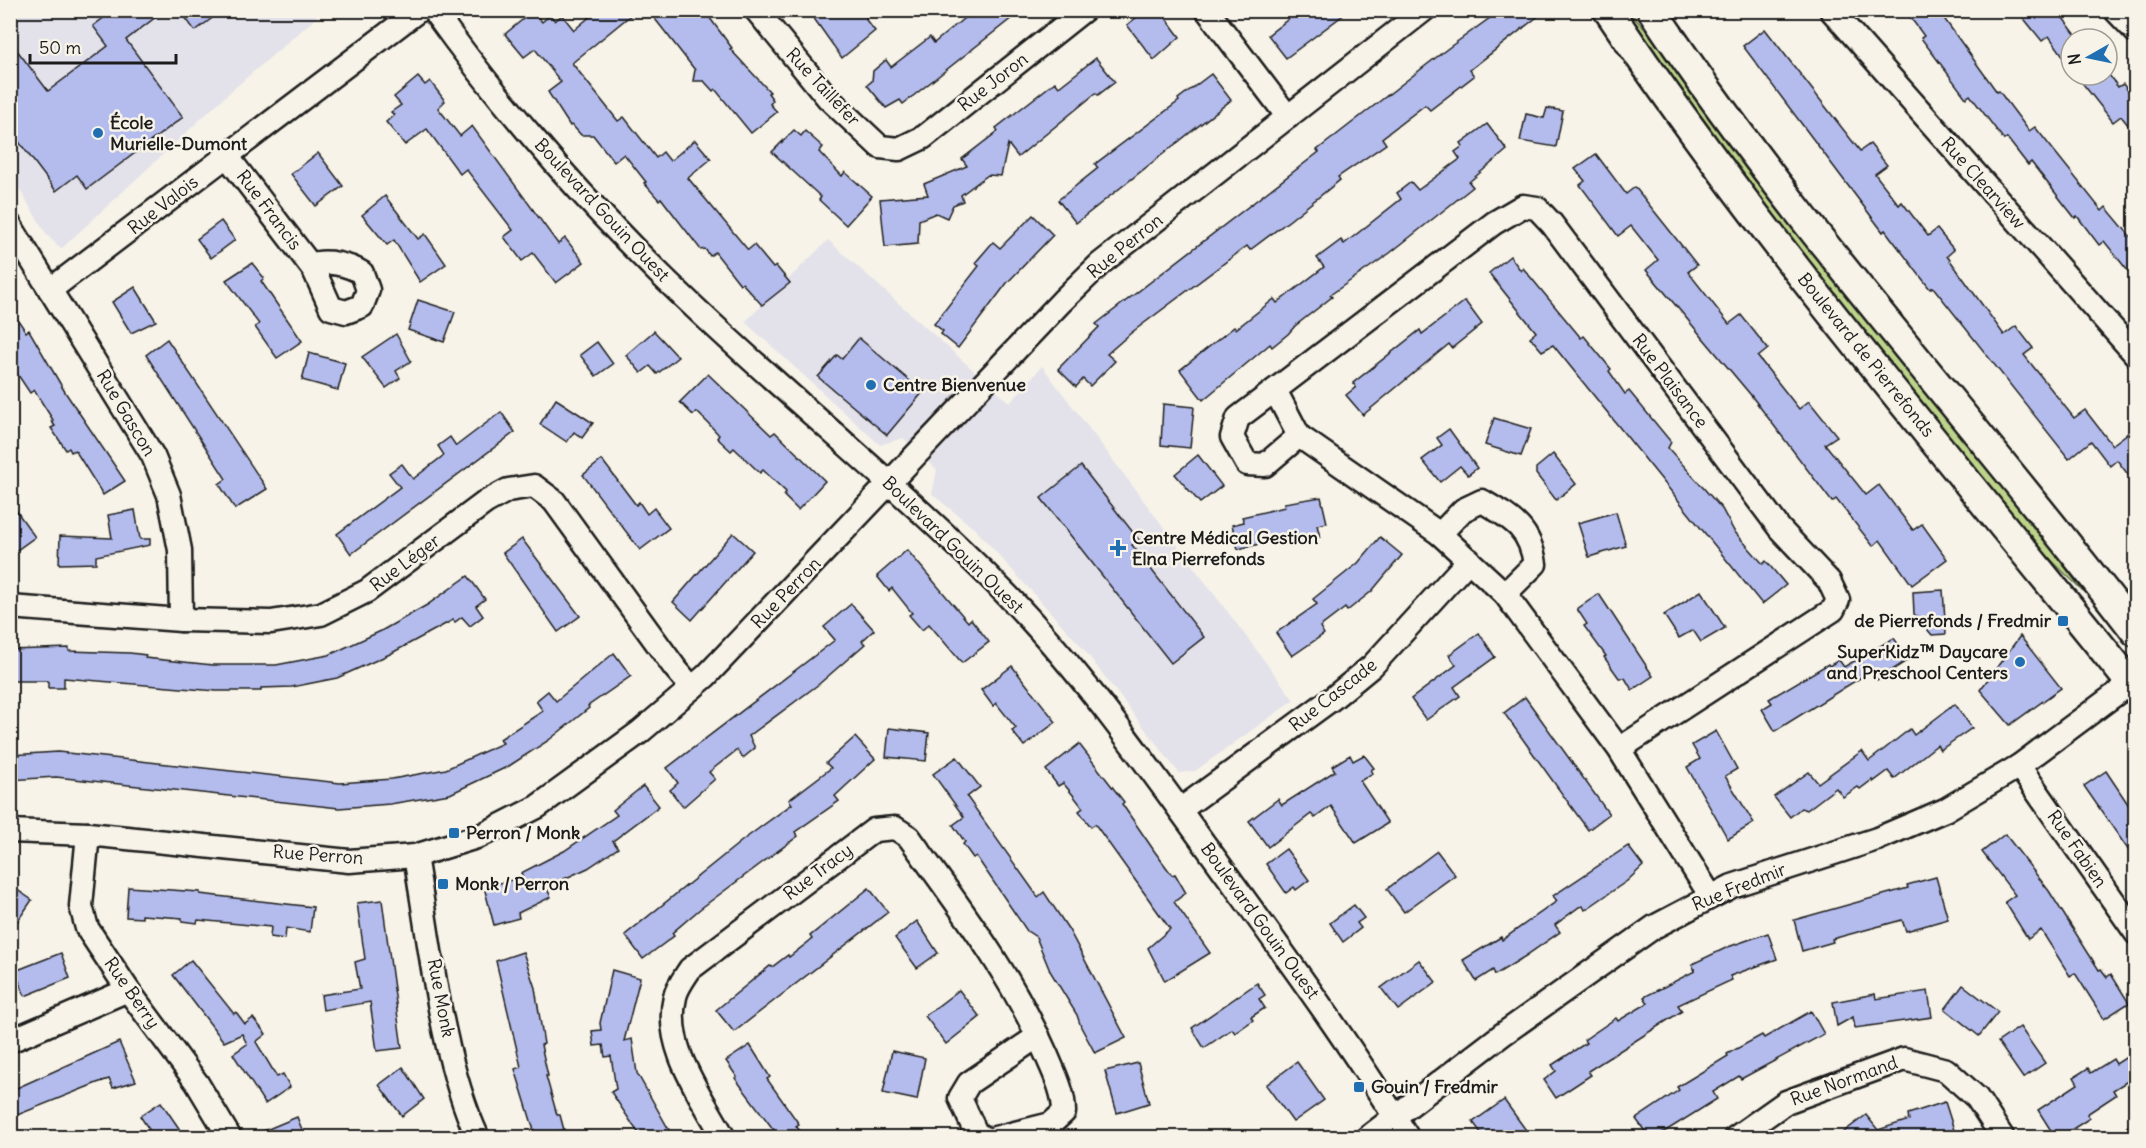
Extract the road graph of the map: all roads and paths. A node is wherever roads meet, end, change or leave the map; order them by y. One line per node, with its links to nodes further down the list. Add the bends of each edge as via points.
1 (419, 10): 14 (street, Rue Valois)
2 (433, 10): 21 (street, Boulevard Gouin Ouest, via 506,104 633,246 725,336)
3 (756, 10): 13 (street, Rue Taillefer, via 828,98 880,147)
4 (1084, 10): 13 (street, Rue Joron, via 924,137)
5 (1207, 10): 12 (street)
6 (1424, 10): 12 (street, Rue Perron)
7 (1608, 10): 28 (main road, Boulevard de Pierrefonds, via 1772,239)
8 (1652, 10): 27 (main road, Boulevard de Pierrefonds, via 1793,207)
9 (1832, 10): 18 (street, Rue Clearview)
10 (2115, 10): 11 (street)
11 (2136, 32)
12 (1288, 117): 21 (street, Rue Perron, via 1089,274)
13 (899, 149)
14 (227, 156): 16 (street, Rue Francis); 17 (street, Rue Valois)
15 (10, 225): 17 (street, Rue Gascon)
16 (311, 265)
17 (50, 290): 26 (street, Rue Gascon, via 153,456 169,495 180,550)
18 (2136, 356)
19 (1275, 390): 20 (street); 20 (street, Rue Plaisance, via 1238,418 1232,437 1247,464 1265,465); 30 (street, Rue Plaisance, via 1504,216 1523,206 1543,213 1780,529 1829,581 1838,600 1833,610)
20 (1299, 436): 22 (street)
21 (890, 483): 29 (street, Rue Perron); 32 (street, Boulevard Gouin Ouest, via 1033,623)
22 (1440, 534): 23 (street); 24 (street, via 1463,510 1482,501 1514,520 1532,544 1535,564)
23 (1469, 560): 24 (street); 32 (street, Rue Cascade, via 1372,666)
24 (1505, 594): 30 (street)
25 (10, 607): 26 (street, Rue Léger)
26 (181, 620): 29 (street, Rue Léger, via 271,622 321,614 368,591 486,502 508,490 534,486 554,501)
27 (2136, 633)
28 (2134, 684): 31 (street, Rue Fredmir)
29 (692, 688): 35 (street, Rue Perron, via 640,732 537,807 480,836)
30 (1619, 749): 36 (street)
31 (2019, 766): 36 (street, Rue Fredmir, via 1946,810 1895,833); 37 (street, Rue Fabien)
32 (1180, 810): 41 (street, Boulevard Gouin Ouest)
33 (10, 831): 34 (street, Rue Perron)
34 (88, 834): 35 (street, Rue Perron, via 350,861); 38 (street, Rue Berry, via 81,906 87,928)
35 (415, 856): 43 (street, Rue Monk, via 446,1030 466,1112)
36 (1710, 896): 41 (street, Rue Fredmir, via 1618,950)
37 (2136, 933)
38 (128, 990): 40 (street); 42 (street, Rue Berry, via 197,1083)
39 (1038, 1036): 44 (street, Rue Tracy, via 999,961 909,837 895,828 874,830 690,969 675,995 671,1027 683,1063); 45 (street, via 969,1083 960,1098 976,1133); 46 (street, Rue Tracy, via 1064,1096 1064,1112 1052,1124)
40 (10, 1041)
41 (1395, 1116): 47 (street, Rue Fredmir); 48 (street, Boulevard Gouin Ouest)
42 (230, 1137)
43 (478, 1137)
44 (724, 1137)
45 (984, 1137)
46 (995, 1137)
47 (1366, 1137)
48 (1408, 1137)
49 (1735, 1137): 50 (street, Rue Normand, via 1786,1102 1904,1059 1946,1070 1977,1098)
50 (2003, 1137)

